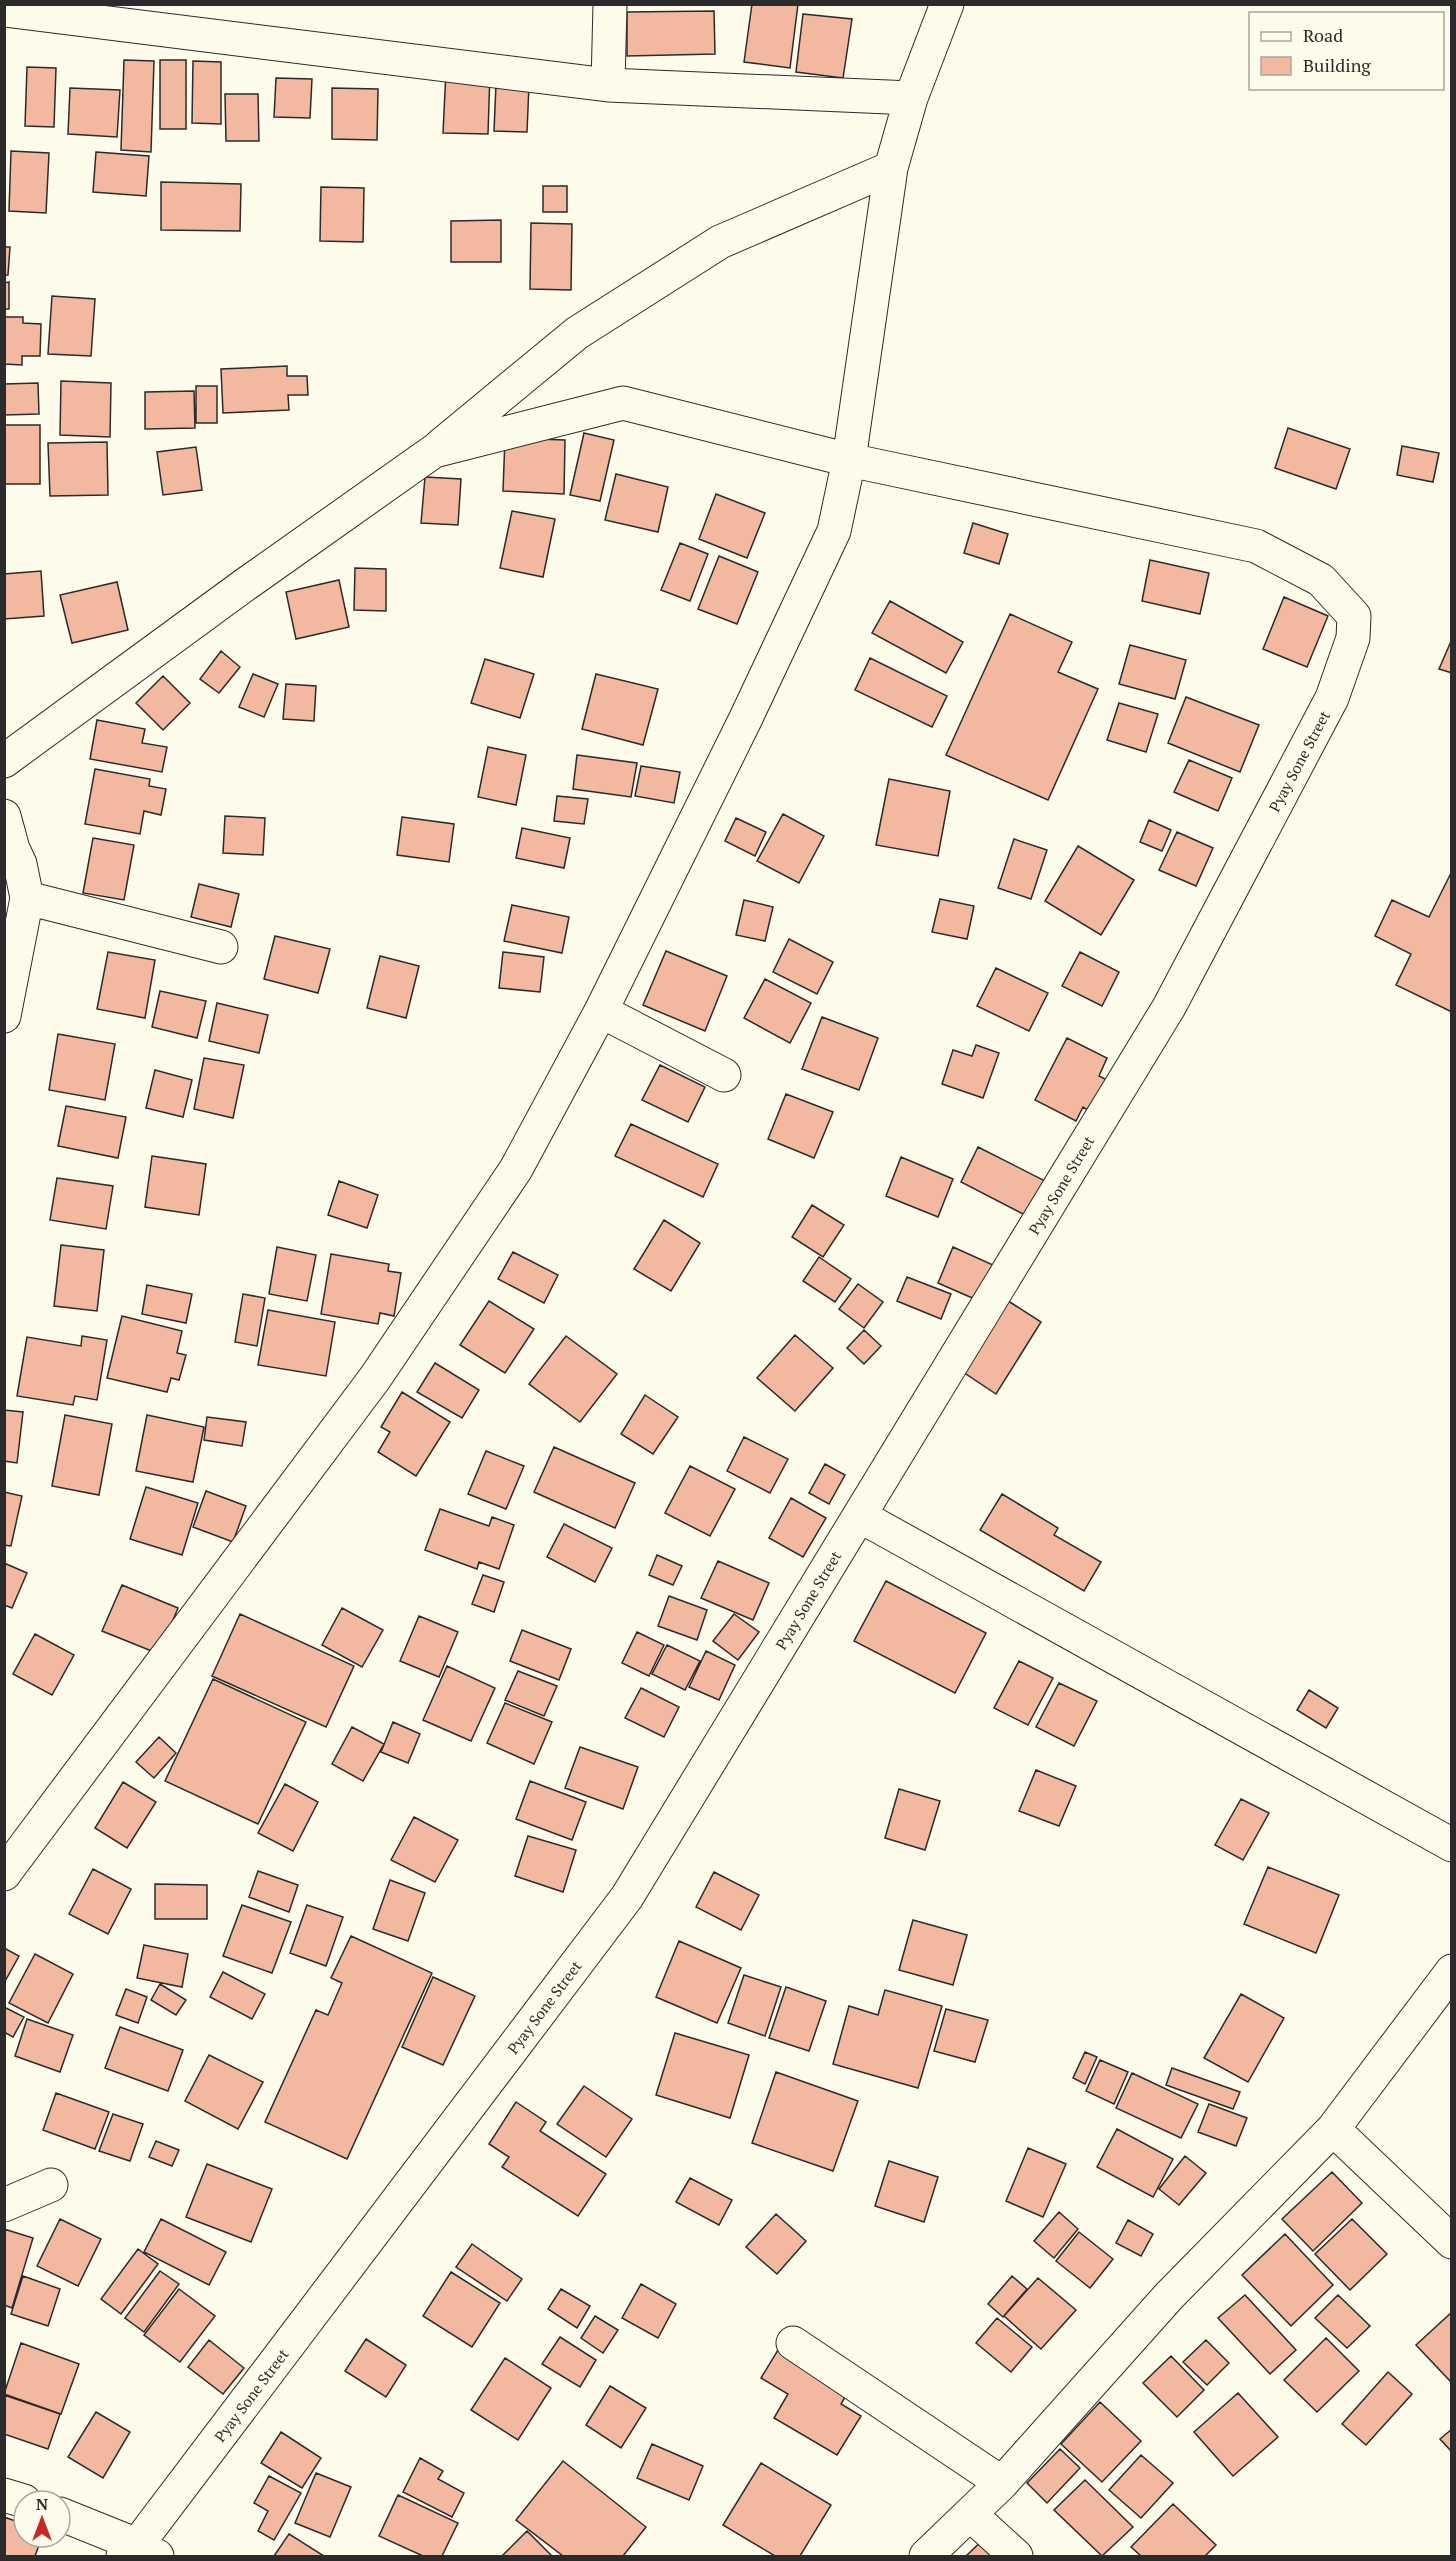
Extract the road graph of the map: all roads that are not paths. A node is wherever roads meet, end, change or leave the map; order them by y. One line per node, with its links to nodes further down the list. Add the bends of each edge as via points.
1 (610, 4): 4 (street)
2 (947, 4): 5 (street)
3 (4, 10): 4 (street)
4 (608, 85): 5 (street)
5 (911, 98): 6 (street)
6 (891, 168): 7 (street, via 720,242 577,333); 8 (street)
7 (434, 451): 8 (street, via 623,403); 9 (street)
8 (849, 460): 13 (street, via 834,531 812,580); 16 (street, Pyay Sone Street, via 1256,546 1322,580 1354,616 1353,638 1332,698 1169,1007)
9 (4, 761)
10 (4, 816): 11 (street)
11 (27, 898): 12 (street); 14 (street)
12 (221, 947)
13 (601, 1011): 15 (street); 18 (street, via 516,1169 375,1378)
14 (4, 1016)
15 (724, 1075)
16 (860, 1515): 17 (street); 28 (street, Pyay Sone Street, via 627,1897)
17 (1452, 1845)
18 (4, 1874)
19 (1452, 1971): 20 (street)
20 (1333, 2128): 23 (street); 25 (street, via 1169,2296)
21 (51, 2185): 22 (street)
22 (4, 2205)
23 (1452, 2242)
24 (793, 2343): 25 (street)
25 (1002, 2483): 26 (street)
26 (971, 2515): 29 (street); 30 (street)
27 (72, 2520): 28 (street)
28 (139, 2552)
29 (926, 2556)
30 (1016, 2556)

